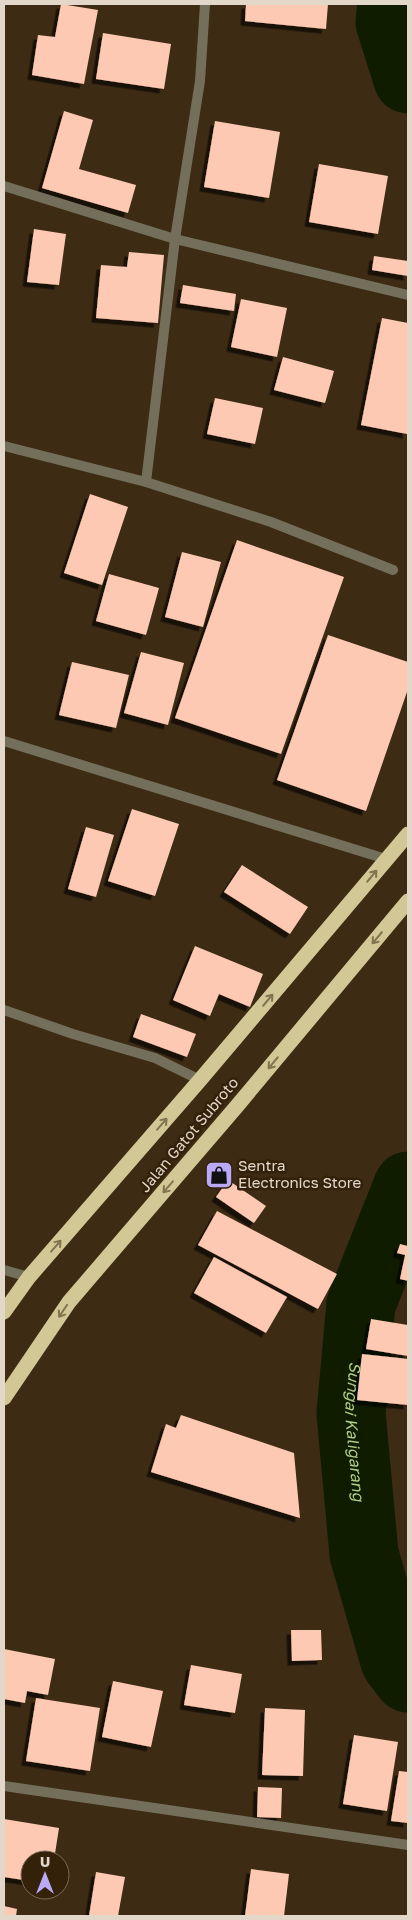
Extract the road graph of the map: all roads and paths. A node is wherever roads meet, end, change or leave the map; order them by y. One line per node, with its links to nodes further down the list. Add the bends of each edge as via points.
1 (205, 4): 3 (street, via 200,81)
2 (4, 186): 3 (street)
3 (175, 239): 4 (street); 6 (street)
4 (408, 295)
5 (4, 446): 6 (street)
6 (146, 482): 7 (street, via 271,522)
7 (393, 570)
8 (4, 741): 10 (street)
9 (408, 834): 10 (highway, Jalan Gatot Subroto)
10 (386, 859): 13 (highway, Jalan Gatot Subroto, one-way to 10)
11 (408, 901): 17 (highway, Jalan Gatot Subroto, one-way to 17, via 69,1302)
12 (4, 1010): 13 (street, via 155,1058)
13 (200, 1080): 15 (highway, Jalan Gatot Subroto, one-way to 13)
14 (4, 1270): 15 (street)
15 (29, 1277): 16 (highway, Jalan Gatot Subroto)
16 (4, 1312)
17 (4, 1398)
18 (4, 1786): 19 (street)
19 (408, 1844)

